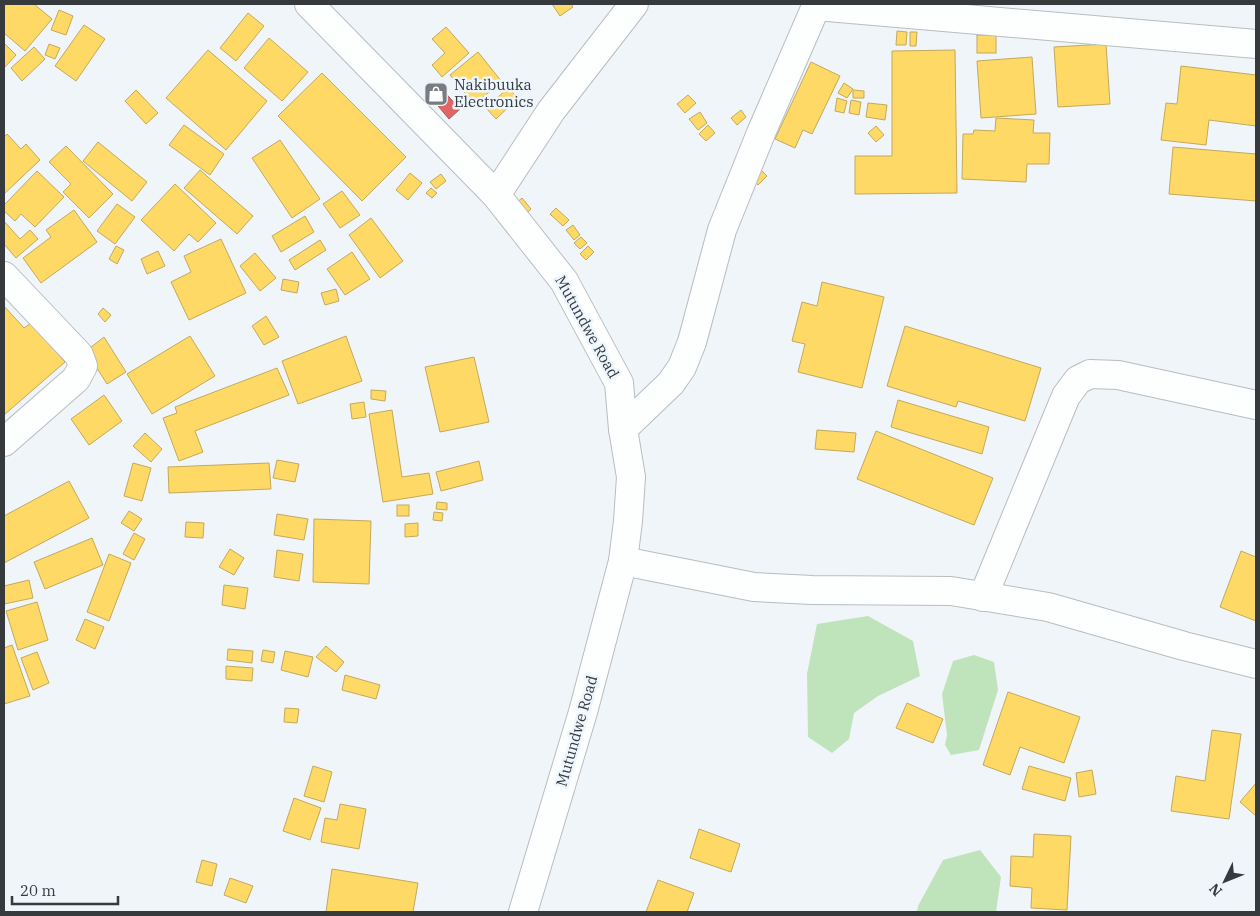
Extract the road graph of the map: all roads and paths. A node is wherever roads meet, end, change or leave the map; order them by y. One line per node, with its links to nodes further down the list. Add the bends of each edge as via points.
1 (309, 4): 5 (street, Mutundwe Road)
2 (634, 4): 5 (street, via 551,111)
3 (816, 5): 4 (street); 8 (street, via 722,230 692,342 682,367 671,383)
4 (1256, 44)
5 (496, 195): 8 (street, Mutundwe Road, via 564,281 619,383)
6 (4, 276): 9 (street, via 78,355 83,366 76,379)
7 (1256, 405): 11 (street, via 1118,375 1090,374 1078,380 1066,396)
8 (623, 428): 10 (street, Mutundwe Road, via 631,477)
9 (4, 442)
10 (623, 561): 11 (street, via 754,588 951,591); 13 (street, Mutundwe Road, via 583,712)
11 (982, 597): 12 (street, via 1048,607)
12 (1256, 664)
13 (523, 912)

